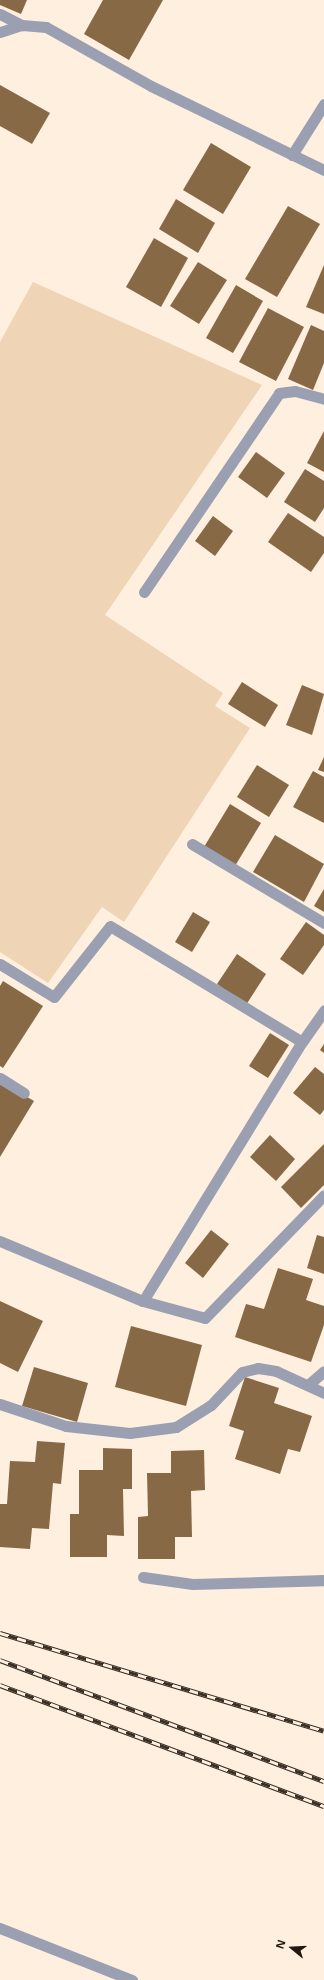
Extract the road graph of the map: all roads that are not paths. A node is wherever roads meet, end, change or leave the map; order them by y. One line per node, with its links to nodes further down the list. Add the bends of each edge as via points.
1 (0, 14): 2 (street)
2 (22, 25): 3 (street); 5 (street, via 46,27 151,86)
3 (0, 32)
4 (324, 104): 5 (street)
5 (292, 155): 6 (street)
6 (324, 170)
7 (324, 398): 8 (street, via 296,392 279,393)
8 (144, 592)
9 (192, 844): 10 (street)
10 (324, 923)
11 (0, 964): 13 (street, via 54,997 110,926)
12 (324, 1010): 13 (street)
13 (302, 1042): 18 (street)
14 (0, 1078): 15 (street)
15 (24, 1093)
16 (324, 1195): 18 (street, via 205,1318)
17 (0, 1241): 18 (street)
18 (143, 1301)
19 (324, 1370): 20 (street)
20 (308, 1385): 21 (street); 22 (street, via 276,1371 247,1371 211,1405 176,1427 130,1433 66,1426)
21 (324, 1393)
22 (0, 1404)
23 (143, 1577): 24 (street, via 193,1584)
24 (324, 1580)
25 (0, 1928): 26 (street)
26 (132, 1980)

